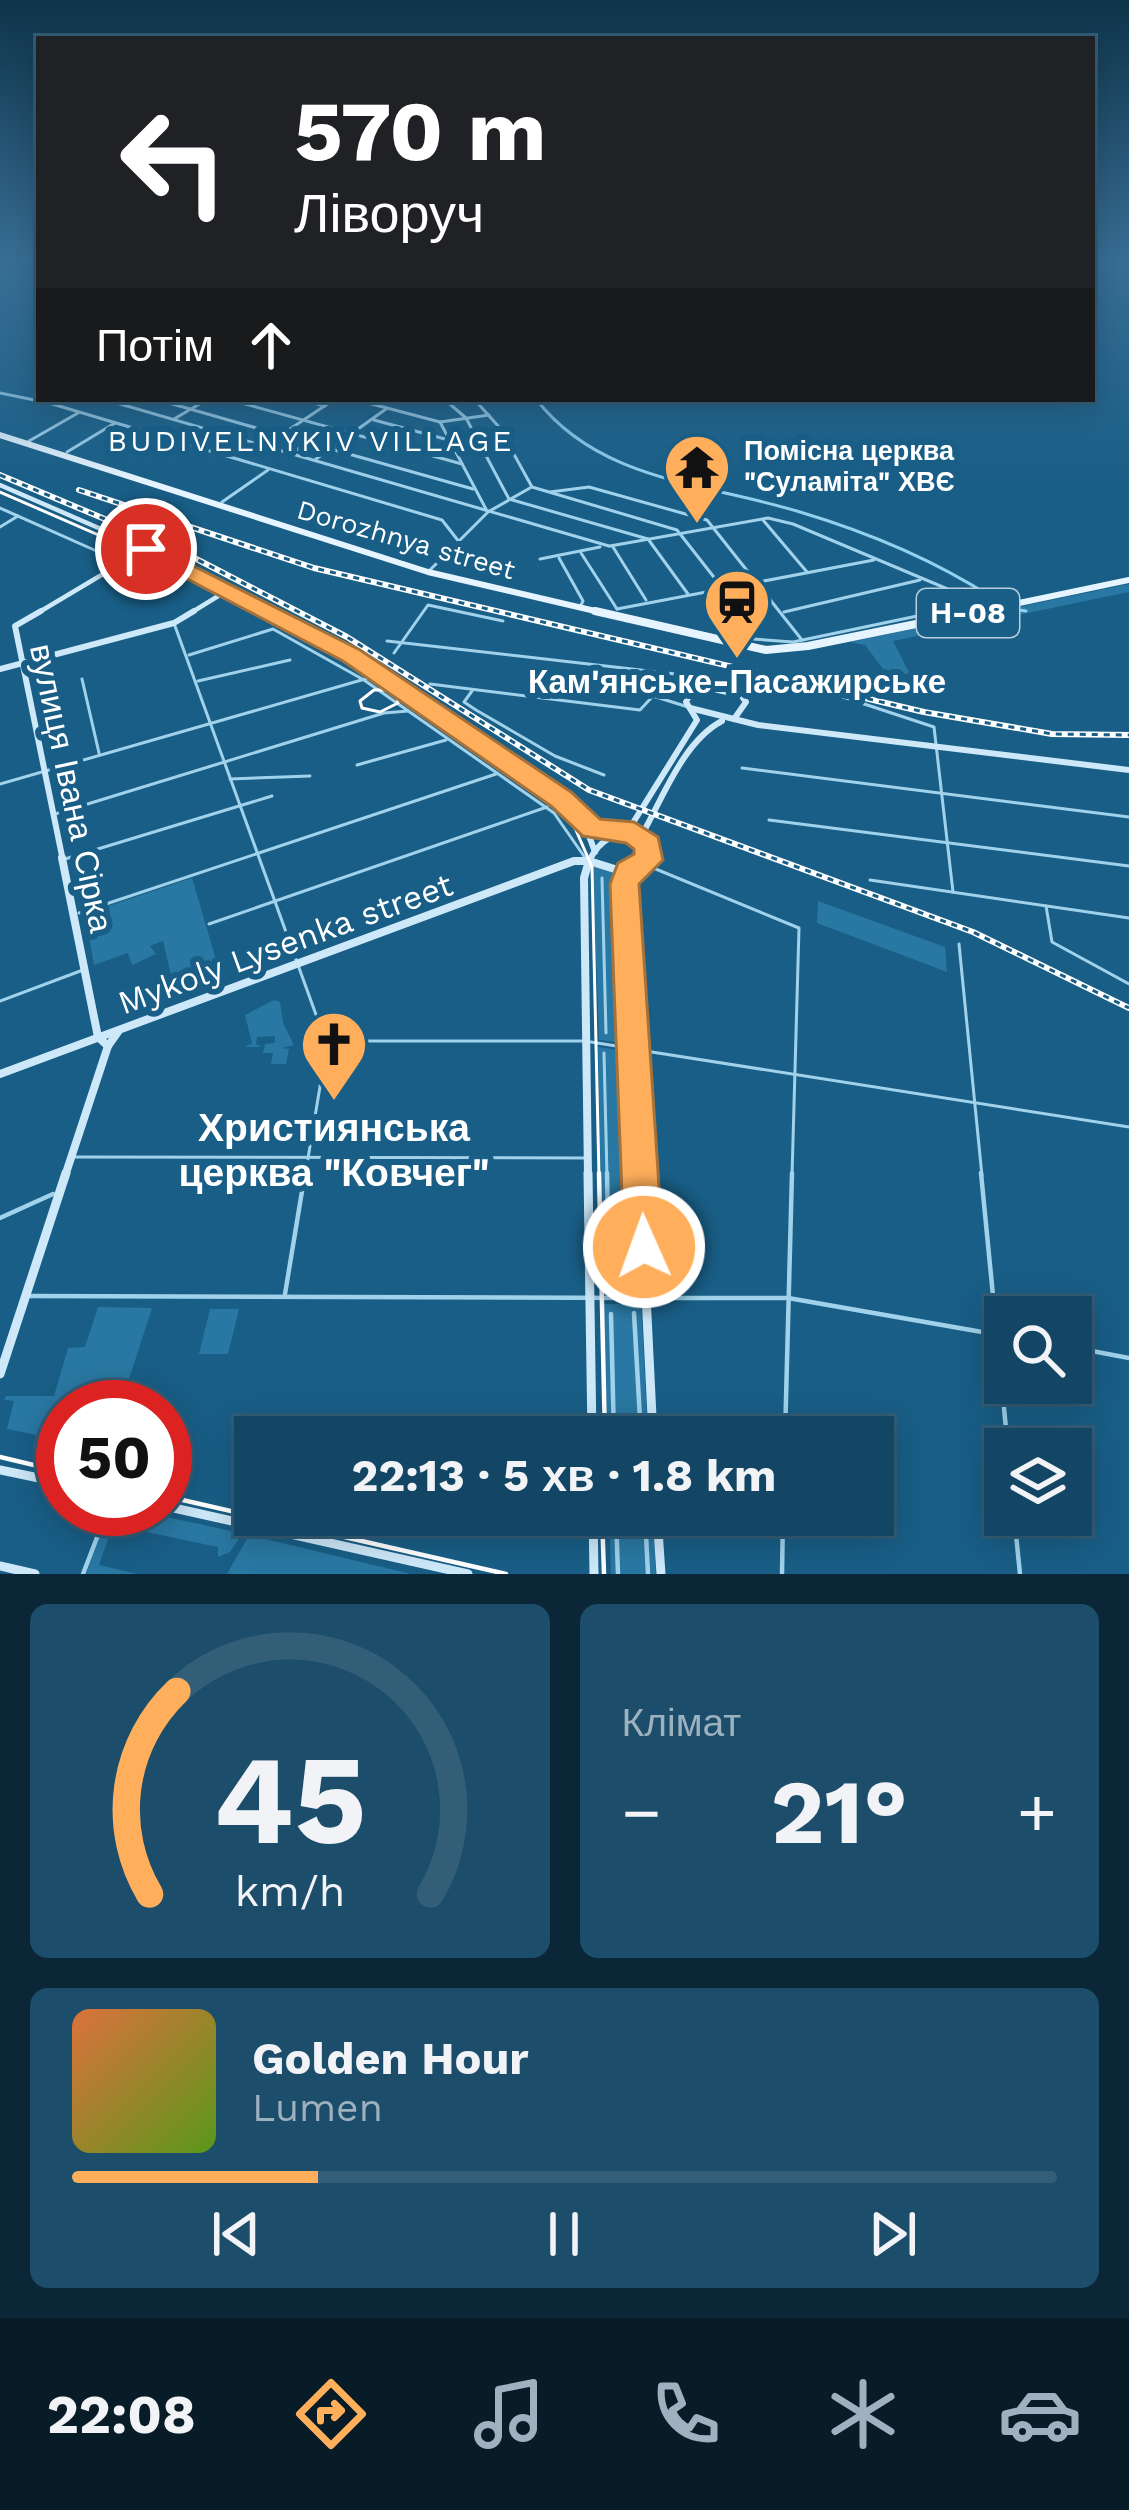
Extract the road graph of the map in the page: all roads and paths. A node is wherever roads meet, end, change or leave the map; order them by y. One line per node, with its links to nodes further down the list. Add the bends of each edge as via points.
1 (0, 393): 2 (street)
2 (36, 400)
3 (44, 402): 13 (street)
4 (113, 402): 21 (street)
5 (165, 402): 16 (street)
6 (203, 402): 16 (street)
7 (238, 402): 22 (street)
8 (310, 402): 14 (street)
9 (331, 402): 14 (street)
10 (364, 402): 15 (street)
11 (447, 402): 19 (street)
12 (477, 402): 18 (street)
13 (49, 403): 17 (street)
14 (325, 406): 22 (street)
15 (387, 408): 20 (street); 23 (street)
16 (190, 410): 21 (street); 28 (street)
17 (80, 412): 24 (street); 30 (street)
18 (491, 415): 19 (street); 39 (street)
19 (466, 418): 23 (street); 42 (street)
20 (372, 419): 26 (street); 29 (street)
21 (172, 420): 31 (street)
22 (303, 420): 25 (street); 28 (street)
23 (440, 422): 29 (street)
24 (116, 423): 34 (street); 37 (street)
25 (328, 427): 26 (street); 33 (street)
26 (352, 434): 32 (street); 36 (street)
27 (0, 435): 30 (main road, Dorozhnya street / Н-08)
28 (281, 435): 31 (street)
29 (450, 440): 36 (street)
30 (25, 444): 34 (main road, Dorozhnya street / Н-08)
31 (264, 447): 33 (street)
32 (331, 449): 35 (street); 40 (street)
33 (290, 454): 35 (street)
34 (60, 456): 43 (main road, Dorozhnya street / Н-08)
35 (313, 461): 45 (street)
36 (462, 464): 40 (street)
37 (270, 469): 43 (street); 52 (street, via 442,520)
38 (0, 485): 54 (main road)
39 (532, 487): 41 (street); 42 (street)
40 (476, 490): 45 (street)
41 (548, 493): 49 (street, via 589,487); 50 (street)
42 (509, 499): 45 (street); 51 (street)
43 (217, 506): 60 (main road, Dorozhnya street / Н-08)
44 (0, 508): 46 (street)
45 (488, 512): 52 (street); 53 (street)
46 (20, 516): 48 (street); 57 (street)
47 (761, 518): 49 (street); 59 (street); 61 (street)
48 (0, 527)
49 (714, 527): 50 (street); 64 (street)
50 (681, 532): 51 (street); 65 (street)
51 (648, 539): 53 (street); 67 (street)
52 (460, 544): 60 (street)
53 (611, 546): 55 (street); 68 (street)
54 (146, 549): 66 (main road); 84 (main road, вулиця Івана Сірка, via 15,626)
55 (580, 551): 56 (street); 73 (street)
56 (558, 556): 58 (street); 70 (street)
57 (110, 557)
58 (541, 559)
59 (877, 559): 61 (street); 62 (street)
60 (428, 572): 70 (main road, Dorozhnya street / Н-08)
61 (808, 572): 64 (street)
62 (921, 580): 71 (street); 72 (street)
63 (1129, 580): 69 (main road, Н-08)
64 (759, 581): 65 (street); 72 (street)
65 (723, 588): 67 (street); 76 (street, via 752,628)
66 (228, 590): 75 (main road); 86 (main road)
67 (688, 595): 68 (street)
68 (648, 602): 73 (street)
69 (1023, 602): 71 (street, via 1005,596); 79 (main road, Н-08)
70 (581, 605): 73 (main road, Dorozhnya street / Н-08)
71 (974, 605): 79 (street)
72 (785, 610): 79 (street)
73 (616, 614): 80 (main road, Dorozhnya street / Н-08)
74 (503, 621): 78 (street, via 428,605)
75 (174, 623): 82 (street); 84 (main road)
76 (751, 639): 79 (street); 80 (street)
77 (387, 641): 78 (street)
78 (402, 642): 81 (street); 91 (street, via 684,675)
79 (805, 643): 80 (main road, Dorozhnya street / Н-08, via 777,651)
80 (743, 647)
81 (394, 652)
82 (188, 655): 88 (street, via 273,628); 89 (street)
83 (290, 661): 89 (street)
84 (22, 663): 85 (main road); 107 (main road, вулиця Івана Сірка)
85 (0, 669)
86 (379, 674): 88 (street); 120 (main road)
87 (82, 679): 102 (street)
88 (364, 680): 95 (street); 99 (street)
89 (196, 682): 99 (street)
90 (430, 684): 92 (street)
91 (698, 687): 94 (main road, via 687,698); 98 (main road, via 744,698)
92 (473, 689): 94 (street, via 640,710 653,696); 109 (street, via 464,702 505,729)
93 (843, 697): 101 (street, via 929,722)
94 (690, 708): 96 (main road); 97 (main road)
95 (410, 711): 100 (street); 103 (street)
96 (708, 715): 97 (main road); 98 (main road)
97 (698, 717): 121 (main road, via 631,826)
98 (731, 720): 101 (main road); 122 (main road, via 709,727)
99 (210, 723): 102 (street); 103 (street)
100 (450, 740): 104 (street); 108 (street)
101 (939, 747): 106 (main road); 113 (street)
102 (99, 755): 107 (street)
103 (224, 762): 111 (street); 117 (street)
104 (357, 765)
105 (742, 768): 113 (street)
106 (1129, 770)
107 (44, 771): 112 (street); 117 (main road, вулиця Івана Сірка)
108 (498, 773): 116 (street); 125 (street)
109 (604, 775)
110 (310, 776): 111 (street)
111 (230, 779): 115 (street)
112 (0, 784)
113 (944, 793): 118 (street); 124 (street)
114 (272, 796): 115 (street)
115 (240, 806): 125 (street); 127 (street)
116 (547, 807): 126 (street); 136 (street)
117 (55, 814): 127 (main road, вулиця Івана Сірка)
118 (1129, 817)
119 (770, 820): 124 (street)
120 (583, 821): 121 (main road); 126 (main road)
121 (617, 832): 122 (main road); 123 (main road)
122 (645, 840): 128 (main road)
123 (601, 841): 126 (main road); 129 (main road)
124 (945, 842): 130 (street); 135 (street)
125 (257, 851): 136 (street); 138 (street)
126 (591, 856): 129 (main road); 142 (main road, Mykoly Lysenka street); 151 (main road, via 584,878)
127 (64, 860): 138 (main road, вулиця Івана Сірка)
128 (645, 864): 131 (main road); 157 (street, via 799,928)
129 (607, 866): 131 (main road)
130 (1129, 866)
131 (628, 871): 153 (main road)
132 (602, 878): 147 (street)
133 (614, 878): 148 (street)
134 (870, 880): 135 (street)
135 (953, 892): 137 (street)
136 (275, 902): 140 (street); 142 (street)
137 (1046, 906): 139 (street); 144 (street, via 1052,941)
138 (74, 915): 143 (main road, вулиця Івана Сірка)
139 (1129, 918)
140 (209, 924)
141 (959, 944): 158 (street)
142 (297, 964): 146 (main road, Mykoly Lysenka street); 150 (street)
143 (85, 969): 145 (street); 149 (main road, вулиця Івана Сірка)
144 (1129, 985)
145 (0, 1000)
146 (121, 1029): 149 (main road, Mykoly Lysenka street); 152 (main road)
147 (606, 1033)
148 (621, 1035)
149 (98, 1037): 152 (main road); 156 (main road, Mykoly Lysenka street)
150 (326, 1041): 151 (street); 161 (street)
151 (587, 1042): 153 (street); 162 (main road)
152 (108, 1046): 160 (main road)
153 (634, 1049): 157 (street); 173 (main road)
154 (604, 1053): 167 (street)
155 (624, 1057): 168 (street)
156 (0, 1074)
157 (795, 1076): 158 (street); 174 (street)
158 (975, 1104): 159 (street); 171 (street)
159 (1129, 1127)
160 (74, 1157): 161 (street); 163 (main road)
161 (308, 1158): 162 (street); 170 (street)
162 (588, 1158): 172 (main road)
163 (64, 1188): 164 (street); 165 (main road)
164 (38, 1202): 165 (street, via 52,1199); 166 (street)
165 (56, 1211): 169 (main road)
166 (0, 1217)
167 (609, 1279)
168 (632, 1280)
169 (26, 1296): 170 (street); 180 (main road)
170 (285, 1296): 172 (street)
171 (993, 1296)
172 (590, 1298): 173 (street); 181 (main road)
173 (646, 1298): 174 (street); 184 (main road)
174 (788, 1298): 177 (street); 185 (street)
175 (634, 1312): 183 (street)
176 (611, 1314): 182 (street)
177 (984, 1332)
178 (1092, 1351): 179 (street)
179 (1129, 1358)
180 (0, 1374)
181 (592, 1416)
182 (613, 1416)
183 (640, 1416)
184 (652, 1416)
185 (785, 1416)
186 (0, 1470): 187 (main road)
187 (36, 1477)
188 (192, 1512): 199 (main road)
189 (98, 1536): 198 (street)
190 (593, 1536): 200 (main road)
191 (617, 1536): 201 (street)
192 (646, 1536): 202 (street)
193 (659, 1536): 203 (main road)
194 (783, 1536): 204 (street)
195 (1016, 1536): 205 (street)
196 (0, 1566): 197 (main road)
197 (35, 1574)
198 (83, 1574)
199 (468, 1574)
200 (594, 1574)
201 (618, 1574)
202 (649, 1574)
203 (661, 1574)
204 (782, 1574)
205 (1020, 1574)

